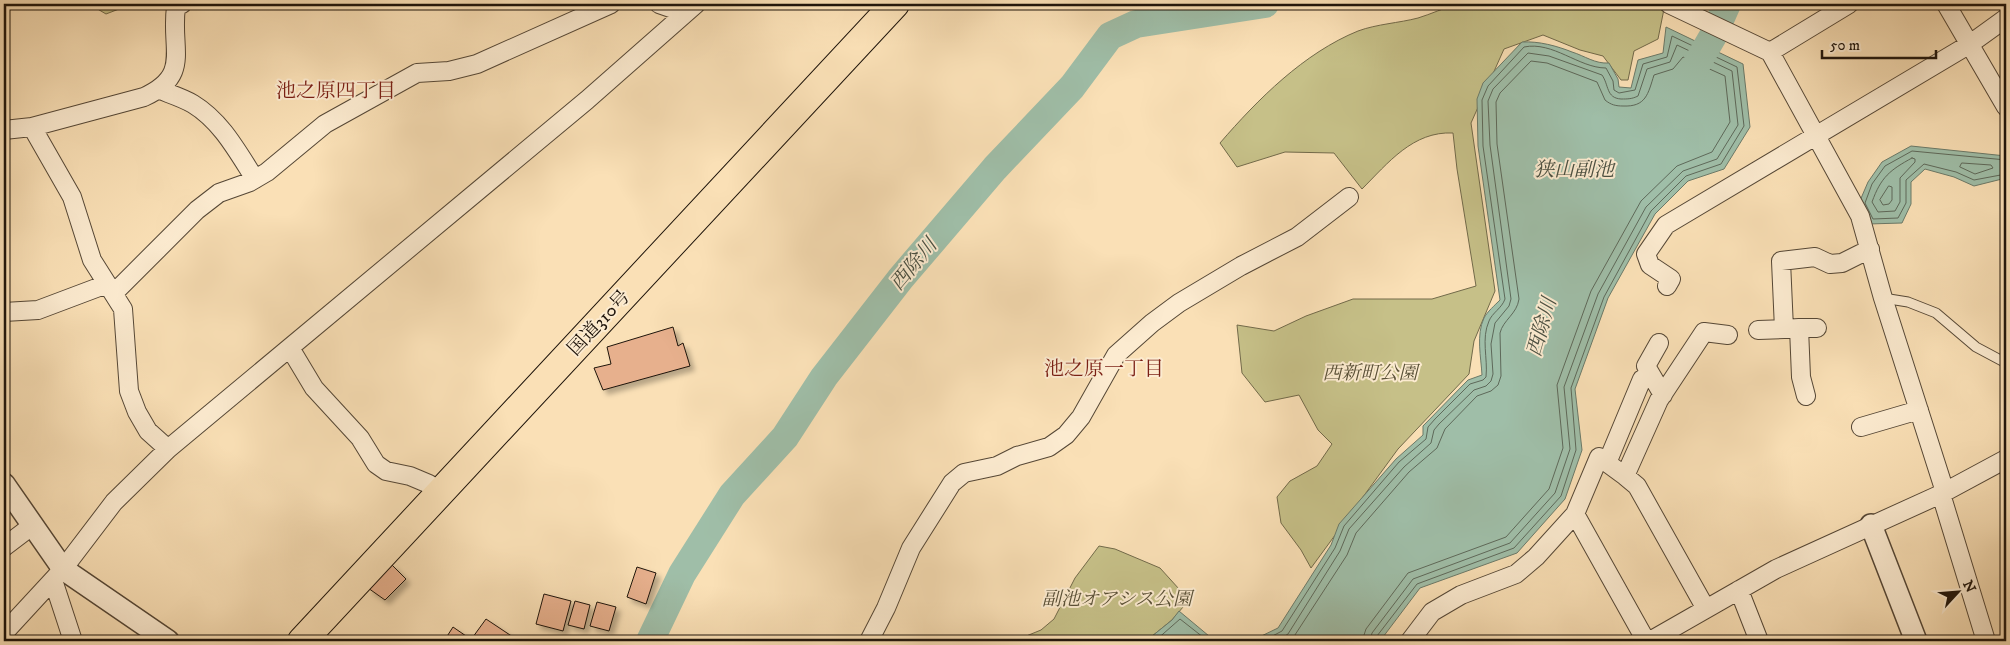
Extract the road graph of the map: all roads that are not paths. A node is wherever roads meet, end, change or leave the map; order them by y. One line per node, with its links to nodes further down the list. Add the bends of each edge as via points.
1 (182, 4): 12 (street, via 176,7 174,23 176,66)
2 (611, 4): 17 (street, via 478,64 450,71 416,73 325,124)
3 (659, 4): 8 (street)
4 (895, 4): 41 (highway, 国道310号)
5 (1669, 4): 11 (street)
6 (1849, 4): 11 (street)
7 (1946, 4): 10 (street)
8 (690, 8): 29 (street, via 587,100)
9 (2006, 18): 10 (street)
10 (1970, 44): 13 (street); 16 (street)
11 (1769, 52): 16 (street)
12 (160, 90): 14 (street); 17 (street, via 211,116)
13 (2006, 107)
14 (32, 127): 15 (street); 21 (street, via 72,197 92,260)
15 (4, 130)
16 (1817, 136): 19 (street, via 1860,216); 20 (street, via 1666,225 1646,254 1650,265 1671,279)
17 (255, 179): 21 (street, via 219,193)
18 (1349, 198): 55 (street, via 1297,237 1179,303 1152,323 1116,355 1090,402 1066,436 1049,447 1017,456 997,466 964,473 952,483 912,548)
19 (1870, 249): 22 (street); 24 (street, via 1842,264 1830,264 1815,257 1774,262)
20 (1667, 286)
21 (110, 289): 23 (street, via 38,310); 36 (street, via 123,309 129,391 136,412 148,430)
22 (1883, 298): 30 (lane, via 1908,302 1936,313 1976,347); 34 (street)
23 (4, 312)
24 (1791, 328): 25 (street); 26 (street); 33 (street, via 1797,378)
25 (1817, 328)
26 (1758, 330)
27 (1728, 336): 32 (street, via 1704,332)
28 (1659, 343): 32 (street, via 1646,366)
29 (290, 348): 36 (street); 41 (street, via 314,388 360,438 376,464)
30 (2006, 362)
31 (1642, 379): 38 (street)
32 (1663, 395): 39 (street)
33 (1806, 396)
34 (1919, 410): 35 (street); 42 (street)
35 (1861, 427)
36 (168, 449): 47 (street, via 114,502)
37 (2006, 459): 42 (street)
38 (1607, 463): 39 (street); 43 (street, via 1599,457)
39 (1625, 476): 49 (street, via 1637,486)
40 (4, 484): 44 (street)
41 (439, 491): 54 (highway, 国道310号)
42 (1943, 493): 45 (street); 61 (street)
43 (1575, 514): 56 (street, via 1516,574 1462,595 1432,612); 57 (street)
44 (33, 525): 46 (street); 47 (street)
45 (1871, 525): 48 (street); 60 (street)
46 (4, 547)
47 (58, 574): 50 (street); 52 (street); 53 (street)
48 (1739, 590): 49 (street); 59 (street)
49 (1706, 609): 51 (street)
50 (4, 633)
51 (1678, 634): 58 (street)
52 (72, 641)
53 (168, 641)
54 (302, 641)
55 (869, 641)
56 (1410, 641)
57 (1646, 641)
58 (1650, 641)
59 (1759, 641)
60 (1916, 641)
61 (1986, 641)

